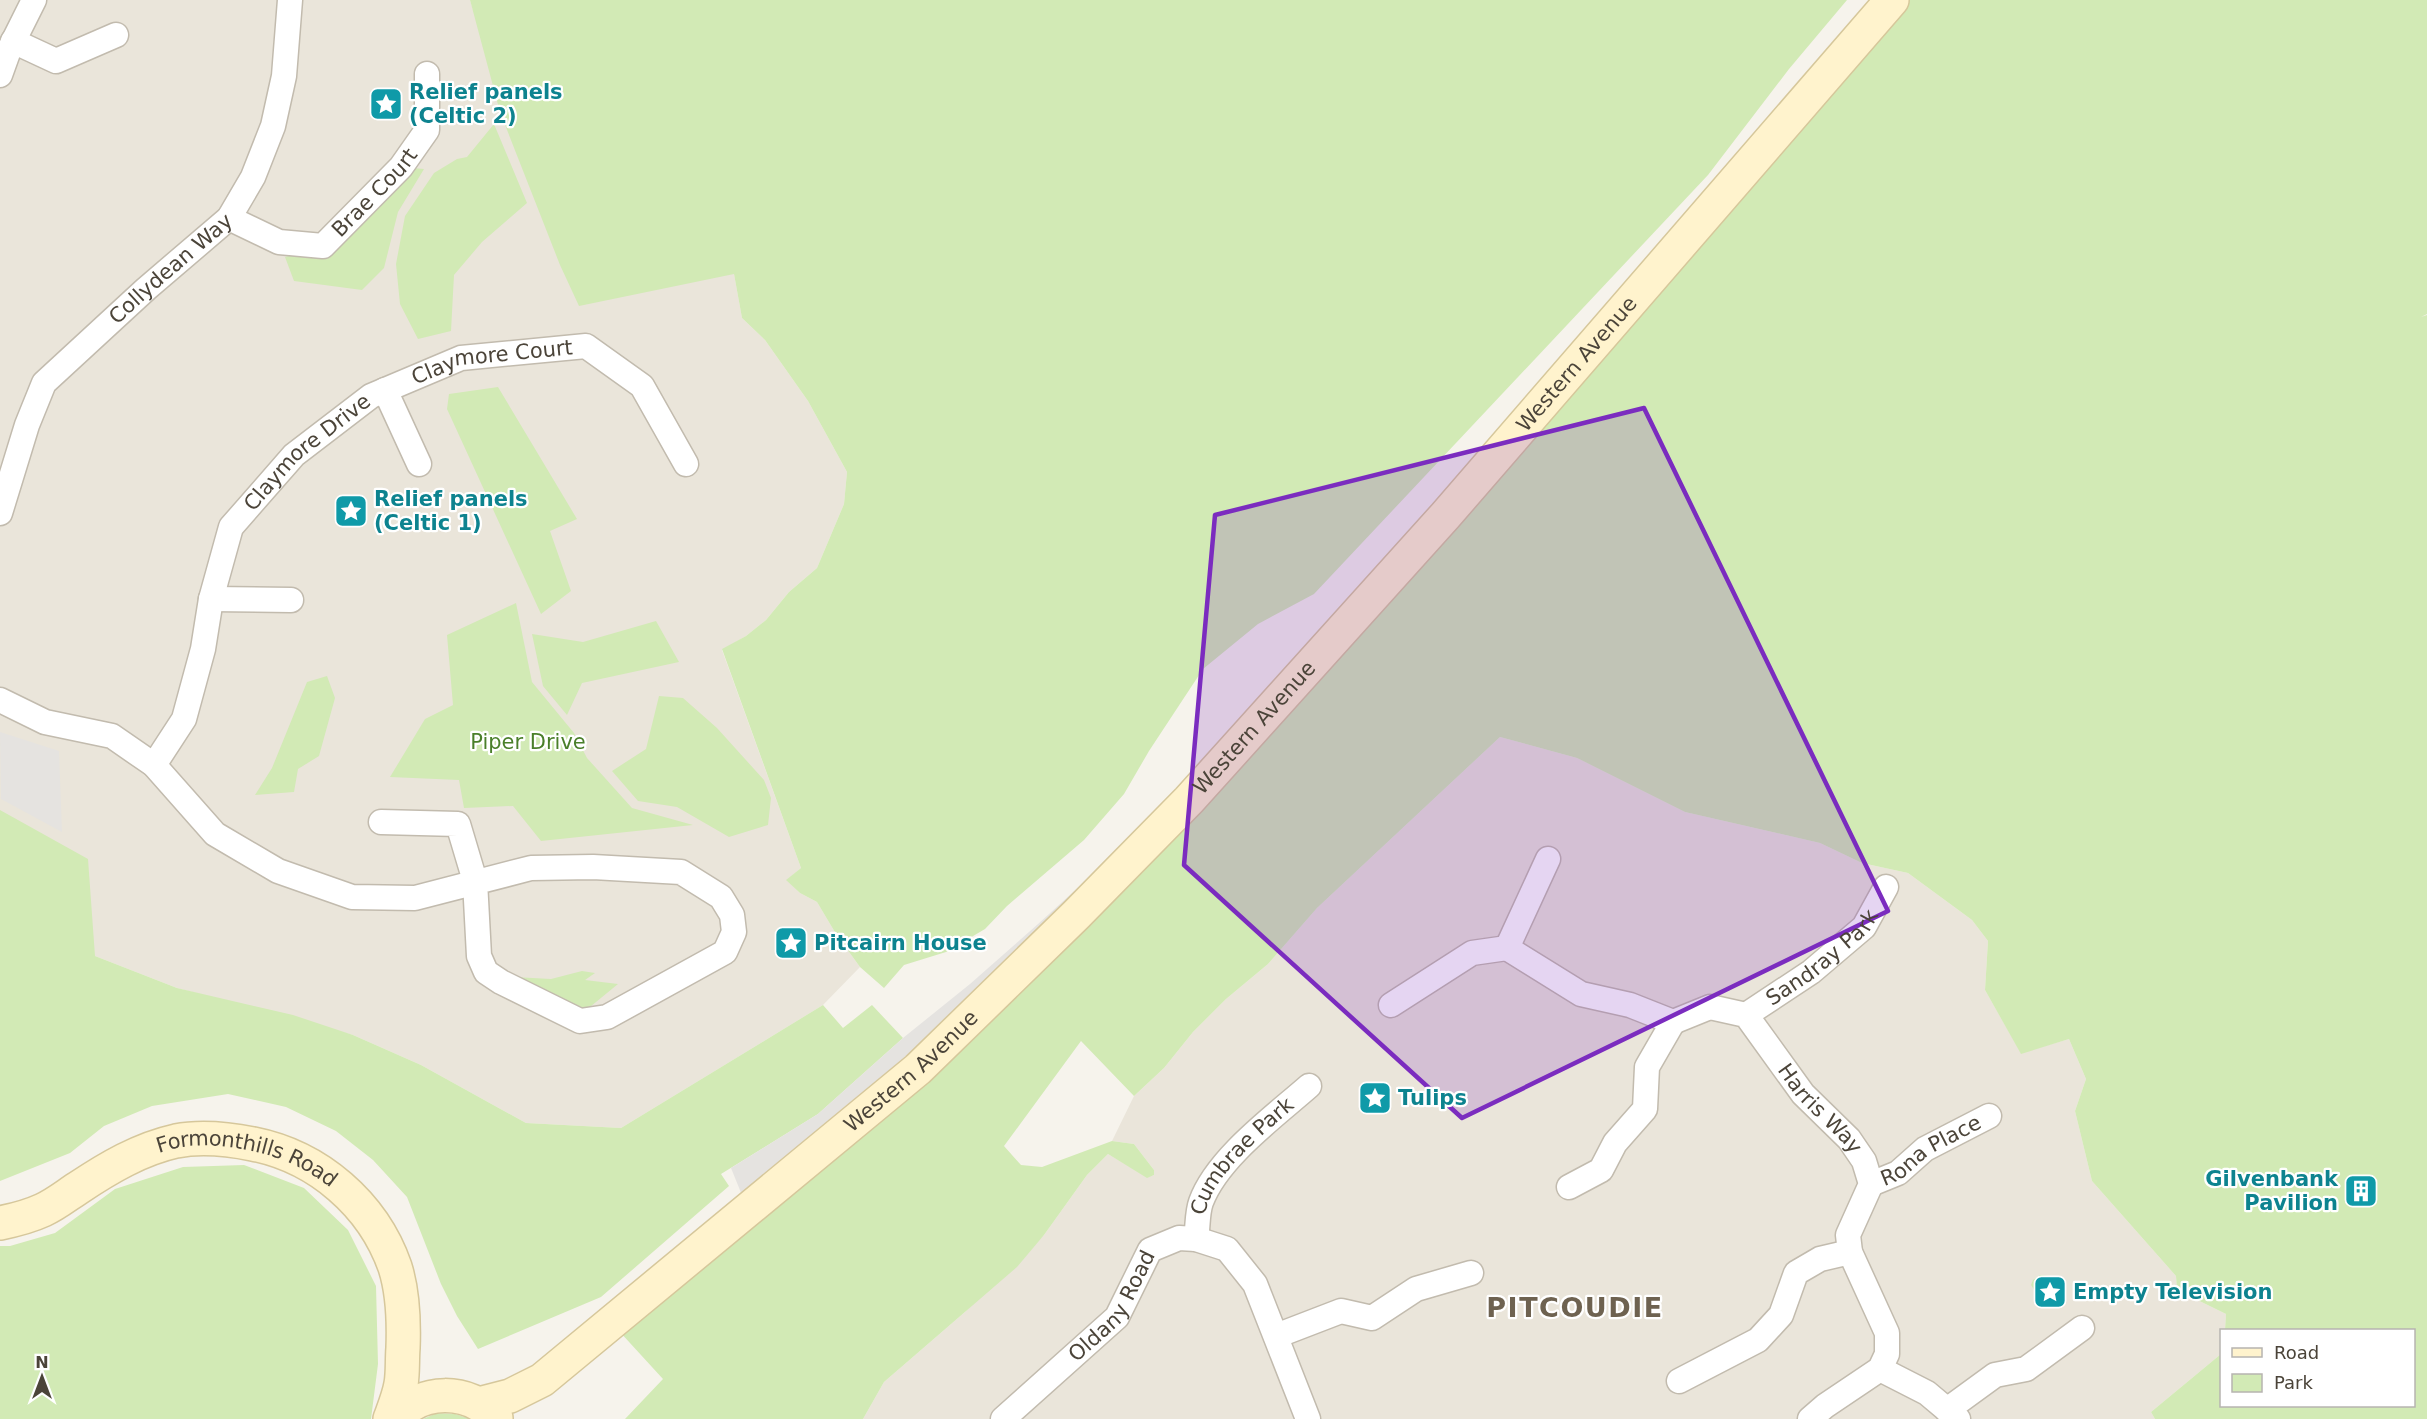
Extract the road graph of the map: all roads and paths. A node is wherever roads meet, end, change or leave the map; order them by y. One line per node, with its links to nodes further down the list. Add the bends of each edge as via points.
1 (34, 0): 5 (street)
2 (290, 0): 8 (street, Collydean Way, via 284,76 273,126 253,177)
3 (1892, 0): 37 (main road, Western Avenue, via 1445,516 1173,816 918,1069)
4 (116, 35): 5 (street, via 56,61)
5 (13, 41): 6 (street)
6 (0, 75)
7 (427, 75): 8 (street, Brae Court, via 427,130 401,167 322,246 279,242)
8 (228, 218): 12 (street, Collydean Way, via 44,383)
9 (385, 390): 10 (street, Claymore Drive); 11 (street, Claymore Court, via 460,358 586,346 642,386); 13 (street, Claymore Drive, via 371,396 294,454 231,527)
10 (419, 464)
11 (686, 464)
12 (0, 513)
13 (212, 599): 14 (street); 16 (street, Claymore Drive, via 184,719)
14 (291, 600)
15 (0, 700): 16 (street, via 45,722 112,736)
16 (154, 765): 19 (street, via 215,834 288,875 352,897 414,898)
17 (381, 822): 19 (street, via 458,824)
18 (1548, 860): 21 (street)
19 (475, 882): 19 (street, via 531,868 681,872 722,897 732,915 734,932 725,952 607,1017 580,1021 486,972 478,956)
20 (1886, 887): 23 (street, Sandray Park, via 1864,927 1811,972)
21 (1507, 948): 22 (street, via 1472,953); 24 (street, via 1581,994 1630,1005)
22 (1391, 1005)
23 (1746, 1015): 24 (street, via 1710,1007); 27 (street, Harris Way, via 1803,1094 1849,1139 1864,1161)
24 (1673, 1022): 28 (street, via 1647,1066 1645,1109 1615,1143 1600,1170)
25 (1309, 1086): 30 (street, Cumbrae Park, via 1221,1167 1201,1202)
26 (1989, 1116): 27 (street, Rona Place, via 1925,1149 1898,1173)
27 (1871, 1184): 31 (street, via 1848,1235)
28 (1569, 1188)
29 (0, 1223): 35 (main road, Formonthills Road, via 45,1209 113,1165 176,1141 207,1138 270,1147 324,1173 348,1192 367,1216 385,1243 395,1268)
30 (1196, 1239): 34 (street, Oldany Road, via 1227,1249 1255,1284); 44 (street, Oldany Road, via 1179,1238 1150,1250 1118,1317)
31 (1850, 1252): 36 (street, via 1887,1333 1887,1354); 38 (street, via 1820,1259 1796,1273 1781,1315 1758,1341)
32 (1471, 1273): 34 (street, via 1416,1289 1372,1318 1341,1311)
33 (2082, 1328): 41 (street, via 2026,1369 1995,1375)
34 (1276, 1335): 45 (street, Oldany Road)
35 (403, 1337): 39 (main road, Formonthills Road, via 417,1371 428,1385); 42 (main road, Formonthills Road, via 401,1384)
36 (1880, 1369): 41 (street, via 1927,1393); 46 (street)
37 (542, 1380): 40 (main road, Western Avenue); 43 (main road, Western Avenue)
38 (1679, 1381)
39 (446, 1395): 40 (main road, via 463,1397); 42 (main road, via 423,1398)
40 (488, 1411)
41 (1953, 1414)
42 (392, 1419)
43 (520, 1419)
44 (1003, 1419)
45 (1308, 1419)
46 (1810, 1419)

